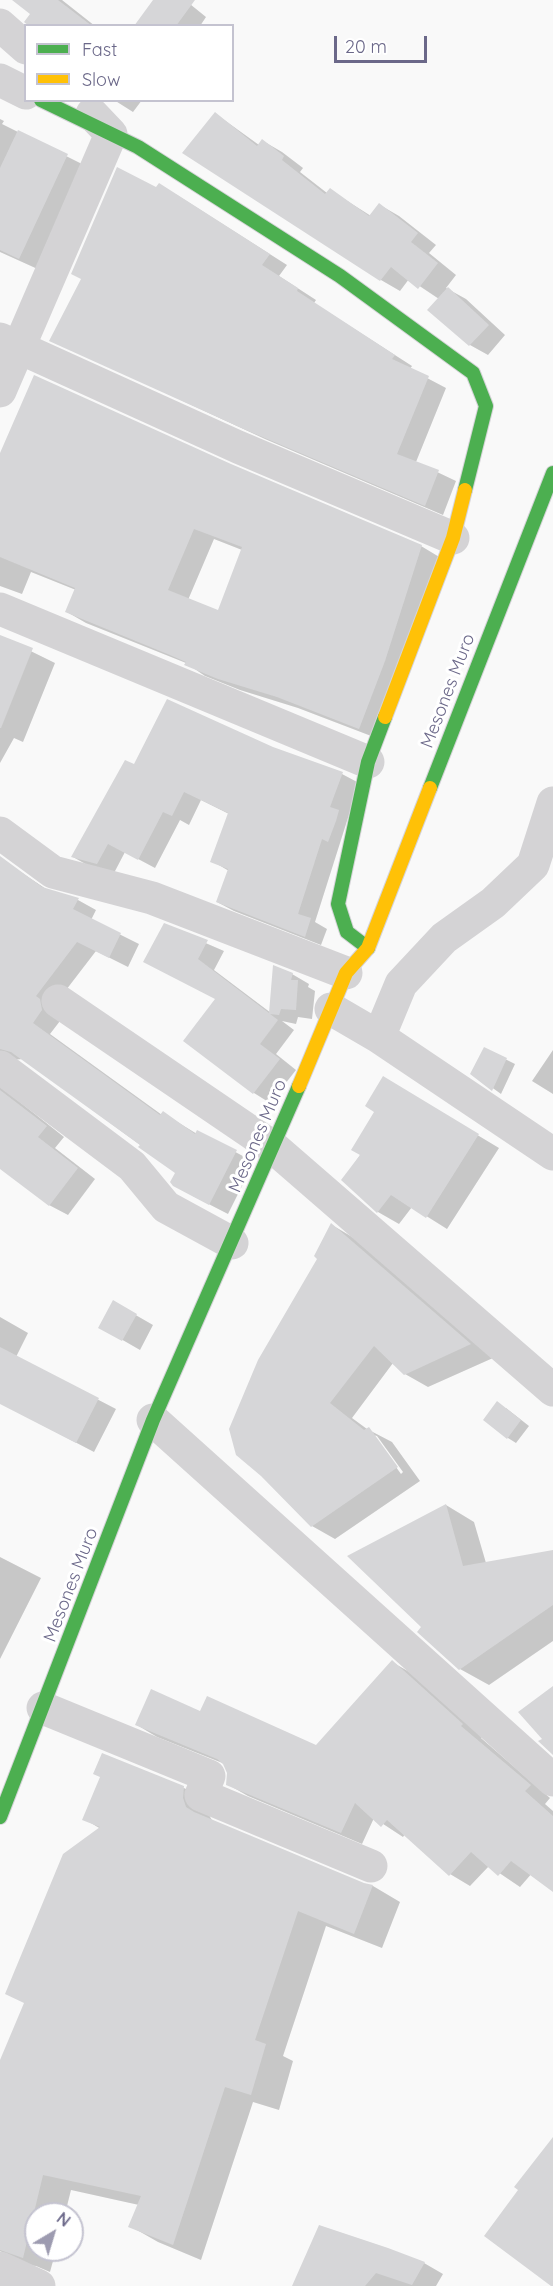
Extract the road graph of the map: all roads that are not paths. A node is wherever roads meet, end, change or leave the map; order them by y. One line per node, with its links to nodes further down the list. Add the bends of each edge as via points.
1 (0, 25): 2 (street)
2 (24, 46)
3 (0, 80): 4 (street)
4 (24, 92)
5 (46, 102): 7 (main road)
6 (81, 102): 7 (street)
7 (111, 135): 8 (street); 11 (main road, via 138,147 340,276 473,373 486,406)
8 (10, 343): 9 (street); 11 (street, via 238,447)
9 (0, 391)
10 (553, 472): 16 (main road, Mesones Muro)
11 (453, 538): 13 (main road)
12 (0, 609): 13 (street)
13 (368, 762): 16 (main road, via 338,904 347,932)
14 (553, 803): 20 (street, via 533,865 493,903 444,938 401,984)
15 (0, 833): 17 (street, via 52,872 152,898)
16 (368, 948): 17 (main road, Mesones Muro)
17 (346, 973): 19 (main road, Mesones Muro)
18 (58, 1001): 22 (street)
19 (331, 1009): 20 (street); 22 (main road, Mesones Muro)
20 (379, 1037): 23 (street)
21 (0, 1067): 24 (street, via 132,1166 166,1207)
22 (274, 1148): 24 (main road, Mesones Muro); 25 (street)
23 (553, 1154)
24 (232, 1243): 26 (main road, Mesones Muro)
25 (553, 1390)
26 (153, 1420): 27 (main road, Mesones Muro); 28 (street)
27 (44, 1708): 29 (main road, Mesones Muro); 30 (street, via 209,1776 201,1795)
28 (553, 1780)
29 (3, 1800)
30 (371, 1866)
31 (0, 2268): 32 (street)
32 (39, 2286)

